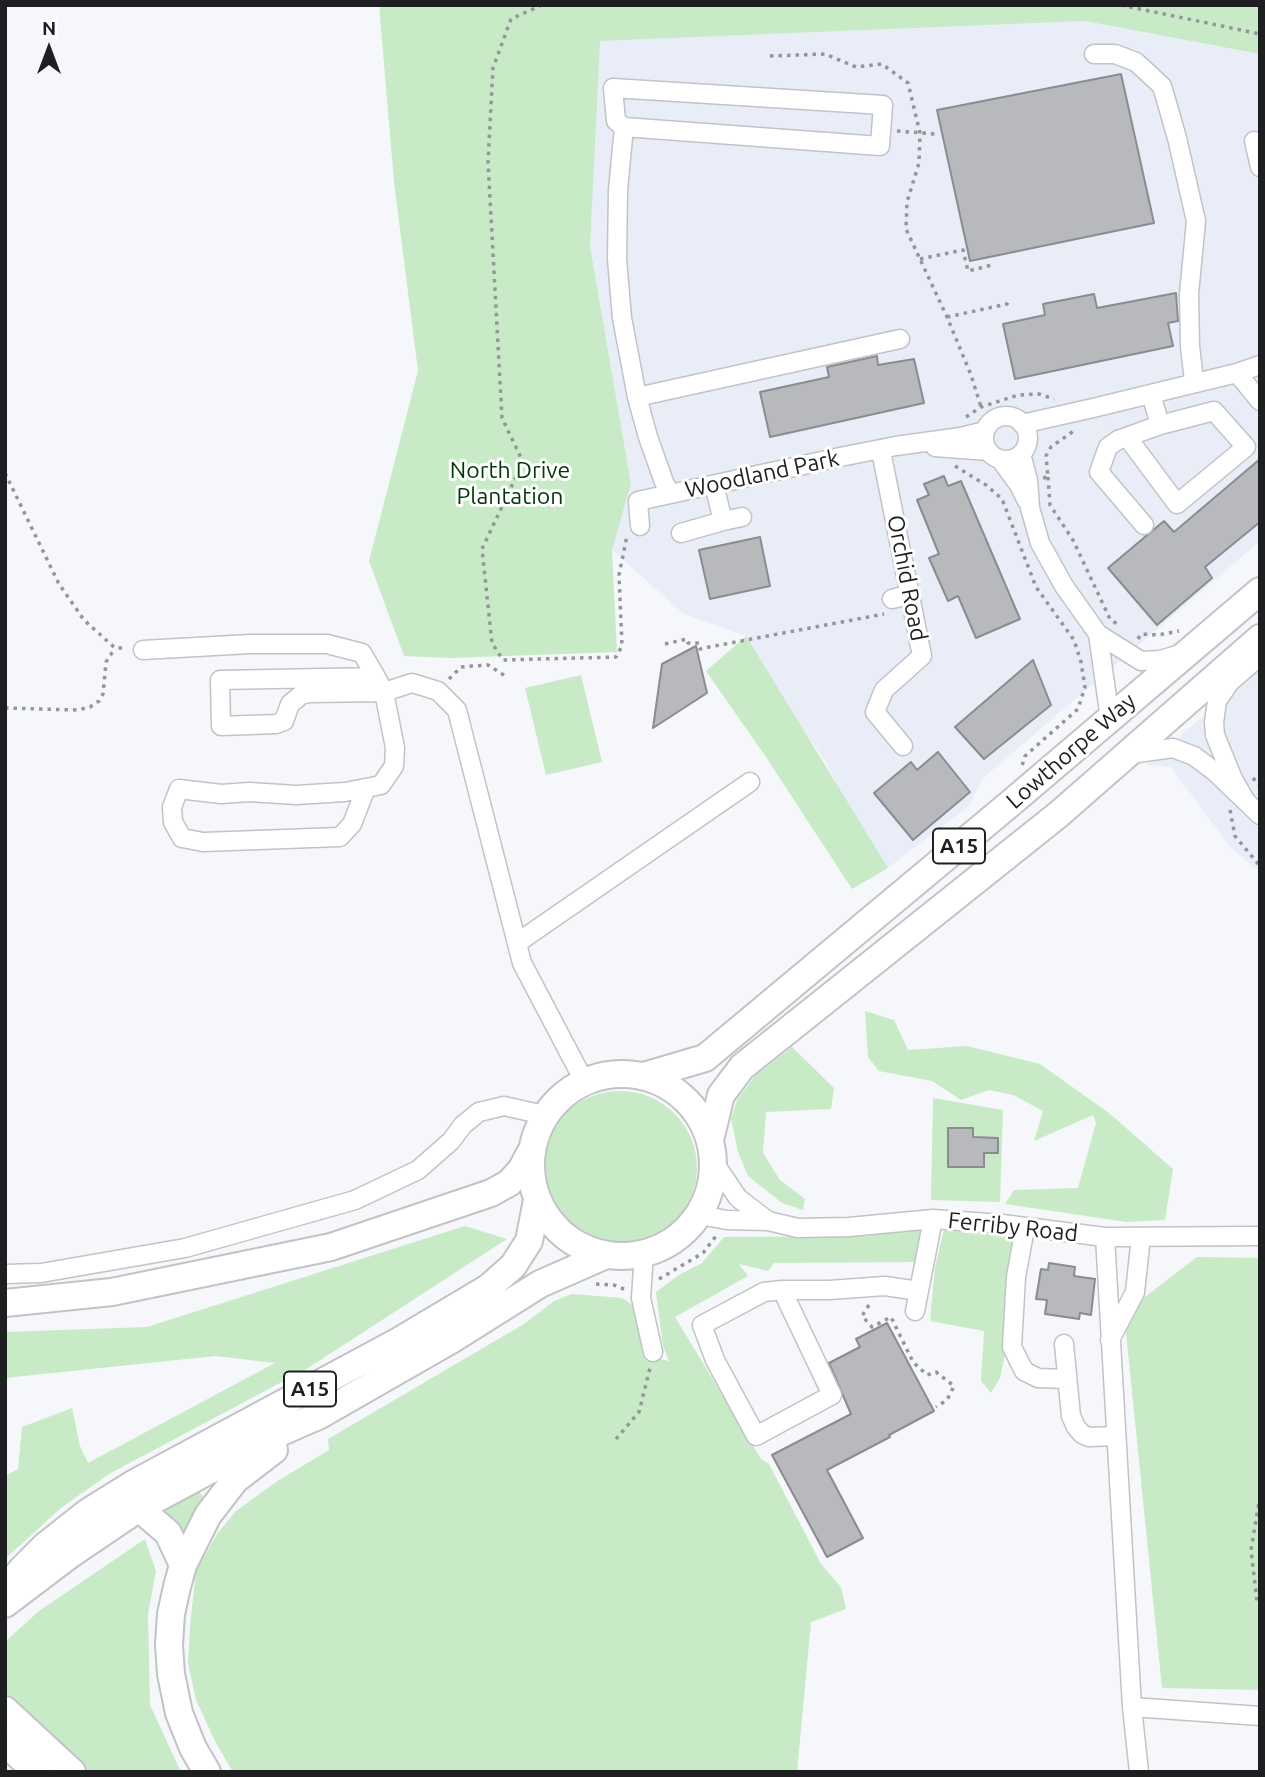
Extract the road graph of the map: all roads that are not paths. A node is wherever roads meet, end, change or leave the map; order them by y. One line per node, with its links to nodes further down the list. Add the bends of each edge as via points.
1 (1094, 54): 8 (street, via 1115,54 1136,62 1162,86 1196,221 1189,293)
2 (624, 127): 2 (street, via 880,146 883,105 613,88 616,121); 10 (street, via 617,259 622,318)
3 (1254, 141): 4 (street)
4 (1260, 167)
5 (900, 339): 10 (street)
6 (1260, 365): 7 (street)
7 (1228, 374): 8 (street); 11 (street)
8 (1194, 381): 9 (street)
9 (1151, 394): 12 (street); 13 (street, via 1073,411)
10 (637, 397): 21 (street)
11 (1260, 401)
12 (1160, 425): 15 (street); 15 (street, via 1214,411 1245,447 1177,504)
13 (1025, 429): 14 (street, via 1015,418 1001,416); 18 (street)
14 (985, 431): 16 (street, Woodland Park); 19 (street, via 985,445)
15 (1127, 437): 25 (street, via 1108,447 1099,471)
16 (911, 444): 17 (street, Woodland Park); 19 (street, Woodland Park)
17 (881, 451): 20 (street, Woodland Park); 30 (street, Orchid Road)
18 (1021, 454): 19 (street, via 1014,458); 22 (street)
19 (994, 455): 22 (street)
20 (715, 485): 21 (street, Woodland Park); 24 (street)
21 (670, 494): 26 (street, Woodland Park, via 638,501)
22 (1030, 508): 31 (street, via 1040,543)
23 (742, 517): 24 (street)
24 (723, 521): 27 (street)
25 (1143, 525)
26 (634, 530)
27 (681, 533)
28 (1260, 591): 33 (highway, Lowthorpe Way / A15)
29 (892, 599): 30 (street)
30 (912, 601): 38 (street, Orchid Road, via 922,656 884,690 875,712)
31 (1098, 634): 33 (street, via 1141,661 1160,660); 37 (street)
32 (1260, 638): 39 (highway, Lowthorpe Way / A15)
33 (1185, 641): 37 (highway, Lowthorpe Way / A15)
34 (143, 650): 36 (street, via 327,644 362,653)
35 (1260, 656): 42 (street, via 1230,682 1217,701 1214,722 1215,735)
36 (380, 684): 36 (street, via 301,695 290,704 284,721 276,724 221,726 220,680); 41 (street, via 395,748 394,766 381,785); 44 (street, via 412,682 438,691 457,710)
37 (1110, 719): 45 (highway, Lowthorpe Way / A15, via 705,1058)
38 (903, 746)
39 (1127, 754): 42 (street, via 1172,748 1183,752 1214,771); 48 (highway, Lowthorpe Way / A15, via 1059,814 743,1067 721,1095)
40 (750, 782): 44 (street)
41 (366, 788): 41 (street, via 352,824 340,837 203,842 182,838 173,822 179,789 296,795)
42 (1245, 800): 43 (street)
43 (1260, 815)
44 (517, 943): 46 (street, via 522,963)
45 (644, 1076): 46 (highway, A15, via 614,1074); 48 (highway, A15, via 686,1099 701,1118)
46 (584, 1081): 47 (highway, A15, via 562,1095)
47 (544, 1115): 49 (highway, A15); 60 (street, via 504,1106 479,1112 418,1170 342,1204 185,1248 41,1273)
48 (712, 1150): 51 (highway, A15, via 710,1189); 53 (street, Ferriby Road, via 738,1198)
49 (530, 1153): 50 (highway, A15, via 530,1177); 63 (highway, via 509,1183 491,1193 331,1247 113,1292)
50 (537, 1200): 59 (highway, A15, via 564,1236); 72 (highway, A15, via 529,1241 513,1266 488,1288 399,1341 132,1484)
51 (699, 1215): 53 (street, Ferriby Road); 58 (highway, A15, via 666,1245)
52 (933, 1219): 53 (street, Ferriby Road, via 798,1228); 54 (street, Ferriby Road); 62 (street)
53 (768, 1221)
54 (1025, 1228): 56 (street, Ferriby Road); 68 (street, via 1016,1276 1012,1347 1024,1371 1038,1378)
55 (1260, 1236): 57 (street, Ferriby Road)
56 (1105, 1237): 57 (street, Ferriby Road); 65 (street)
57 (1141, 1237): 65 (street, via 1135,1292)
58 (644, 1254): 59 (highway, A15); 67 (street, via 642,1298)
59 (606, 1255): 69 (highway, A15, via 540,1284)
60 (5, 1274)
61 (782, 1290): 61 (street, via 764,1292 702,1325 717,1364 756,1436 832,1395); 62 (street, via 885,1286)
62 (919, 1291): 64 (street)
63 (5, 1303)
64 (915, 1311)
65 (1110, 1340): 70 (street)
66 (1064, 1344): 68 (street)
67 (653, 1352)
68 (1066, 1379): 70 (street, via 1071,1416 1082,1434)
69 (320, 1415): 71 (highway, A15); 73 (highway, via 235,1480 208,1515)
70 (1116, 1436): 76 (street)
71 (139, 1508): 72 (highway, A15, via 127,1504); 73 (highway, via 169,1533); 75 (highway, A15)
72 (45, 1546): 74 (highway, A15)
73 (183, 1565): 82 (highway, via 172,1614 171,1674 179,1713)
74 (5, 1590)
75 (5, 1604)
76 (1132, 1707): 78 (street); 83 (street)
77 (5, 1710): 81 (highway)
78 (1260, 1716)
79 (5, 1743): 80 (highway)
80 (37, 1772)
81 (72, 1772)
82 (207, 1772)
83 (1139, 1772)

